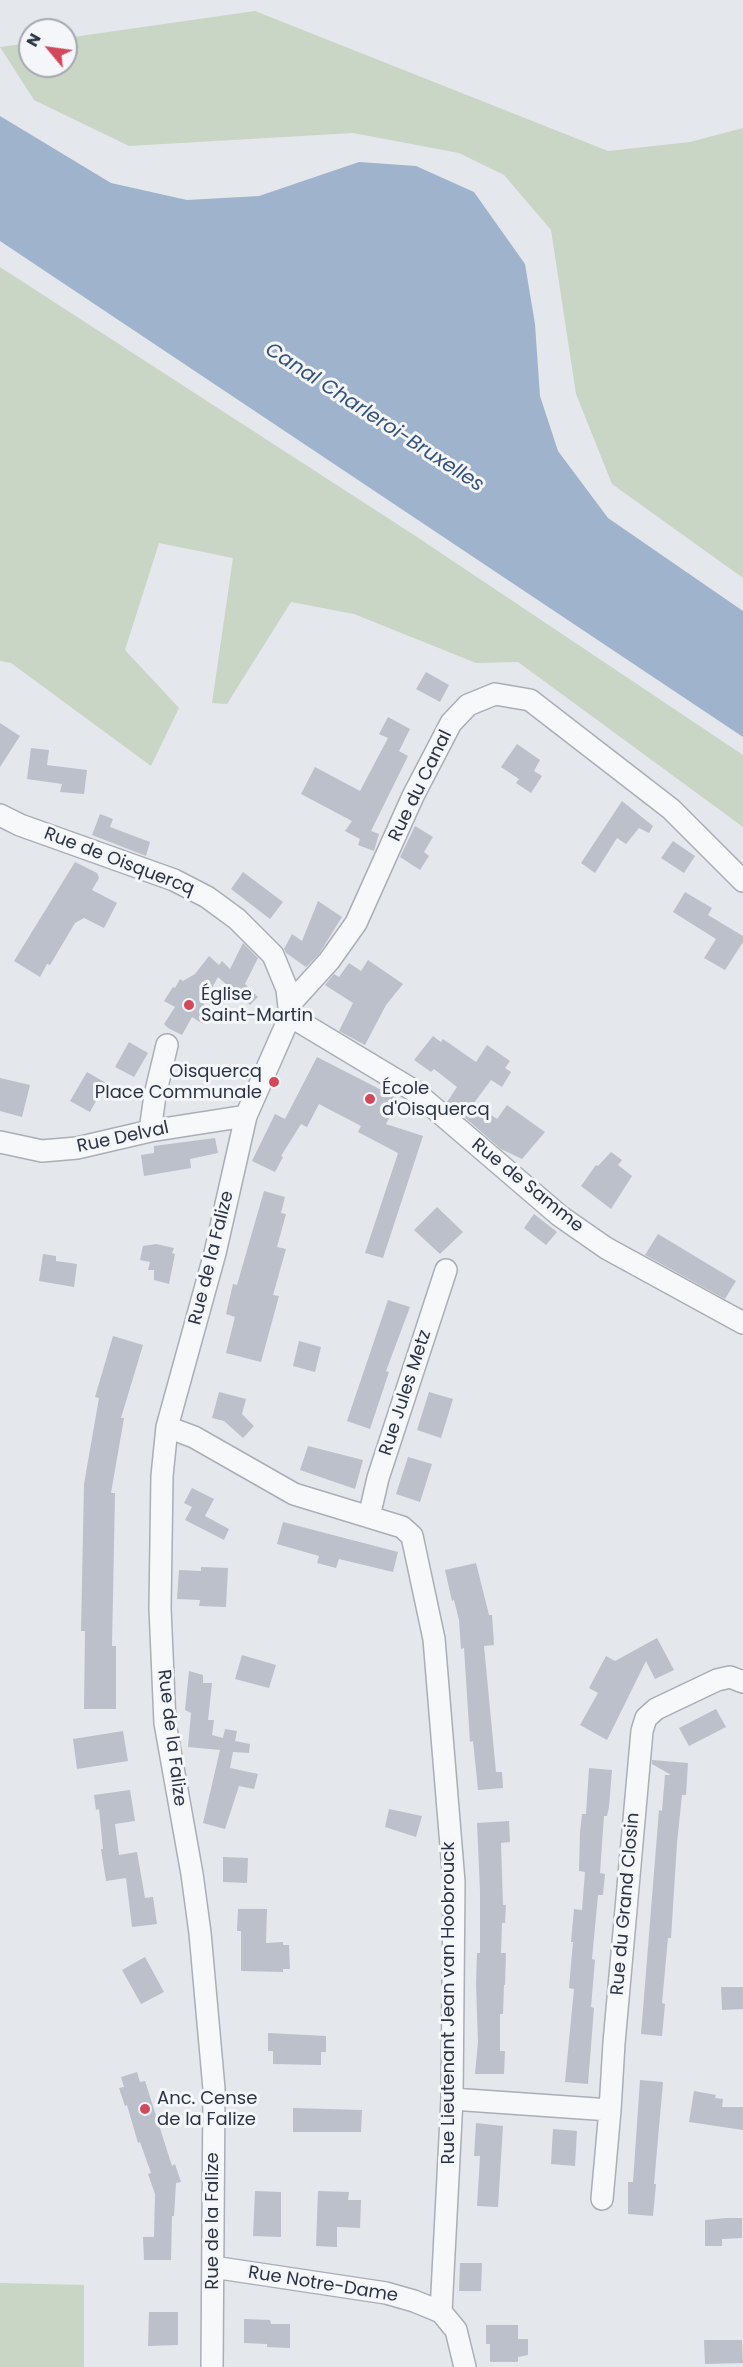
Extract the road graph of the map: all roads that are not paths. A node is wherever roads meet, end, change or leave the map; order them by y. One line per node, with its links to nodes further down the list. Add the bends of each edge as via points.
1 (0, 815): 3 (street, Rue de Oisquercq, via 174,880 207,897 237,919 273,955 287,988)
2 (743, 880): 3 (street, Rue du Canal, via 671,809 530,700 495,694 468,705 451,723 413,796 356,923)
3 (290, 1011): 5 (street, Rue de la Falize); 9 (street, Rue de Samme, via 414,1090 560,1216 606,1248)
4 (167, 1045): 6 (street)
5 (246, 1116): 6 (street, Rue Delval); 10 (street, Rue de la Falize, via 215,1253)
6 (150, 1131): 7 (street, Rue Delval, via 77,1148 42,1151)
7 (0, 1142)
8 (446, 1270): 11 (street, Rue Jules Metz, via 378,1478)
9 (743, 1323)
10 (167, 1427): 11 (street, Rue Lieutenant Jean van Hoobrouck, via 194,1437 294,1494); 16 (street, Rue de la Falize, via 162,1476 161,1666 165,1723 192,1874 208,2005 214,2089)
11 (369, 1517): 13 (street, Rue Lieutenant Jean van Hoobrouck, via 402,1527 412,1536 434,1639 454,1882)
12 (743, 1682): 14 (street, Rue du Grand Closin, via 729,1677 717,1680 656,1709 646,1718)
13 (452, 2098): 14 (street); 17 (street, Rue Lieutenant Jean van Hoobrouck)
14 (610, 2110): 15 (street, Rue du Grand Closin)
15 (602, 2199)
16 (213, 2267): 17 (street, Rue Notre-Dame, via 386,2293); 18 (street, Rue de la Falize)
17 (441, 2312): 19 (street, via 456,2330)
18 (212, 2367)
19 (465, 2367)

